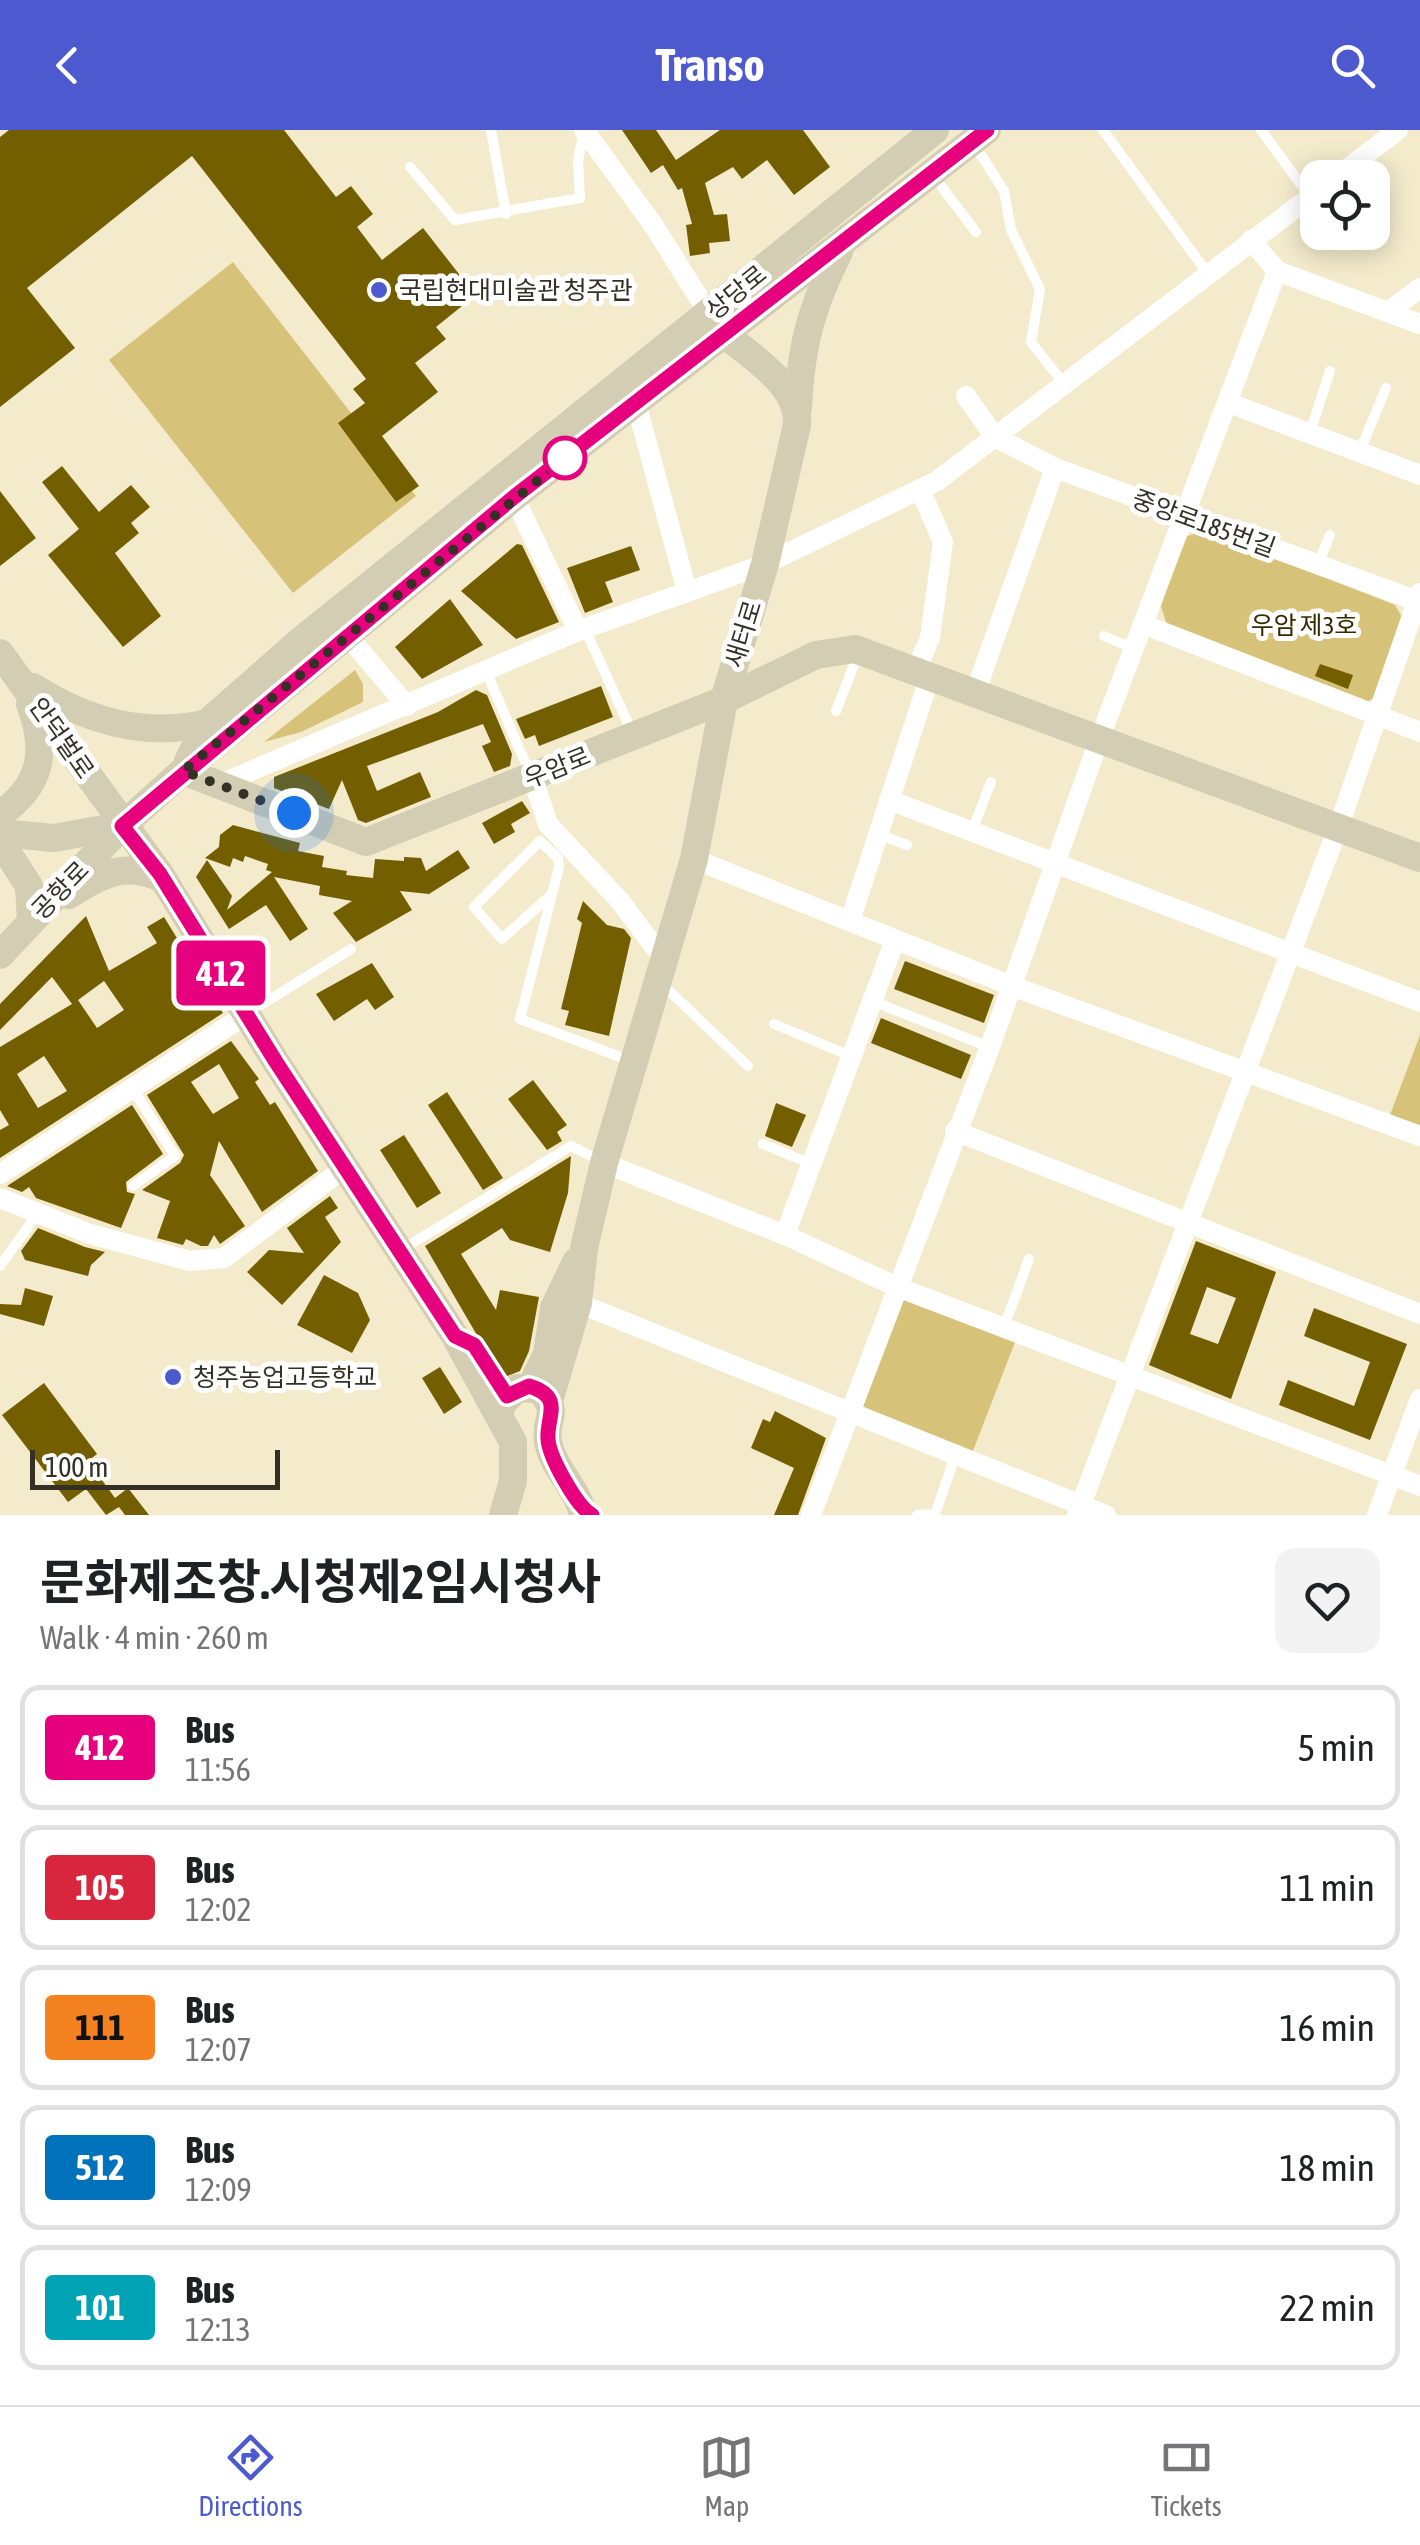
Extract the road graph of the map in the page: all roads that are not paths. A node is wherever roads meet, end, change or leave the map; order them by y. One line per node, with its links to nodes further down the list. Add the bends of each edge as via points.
1 (492, 130): 13 (lane)
2 (584, 130): 13 (lane, via 580,198); 22 (street)
3 (935, 130): 22 (street, 상당로)
4 (1104, 130): 18 (lane)
5 (1260, 130): 11 (lane)
6 (1398, 130): 8 (street)
7 (980, 136): 10 (street, 상당로); 24 (lane, 상당로, via 1004,192 1011,230 1040,289 1030,342)
8 (1359, 160)
9 (410, 167): 13 (lane, via 455,220)
10 (932, 174): 14 (lane); 16 (street, 상당로)
11 (1300, 177)
12 (1300, 204): 15 (street)
13 (506, 214)
14 (976, 232)
15 (1251, 240): 17 (street); 18 (street)
16 (842, 246): 22 (street, 상당로); 29 (street, 새터로, via 808,320)
17 (1277, 271): 20 (street); 28 (street)
18 (1208, 274): 24 (street)
19 (1420, 288): 20 (street)
20 (1388, 312): 21 (street)
21 (1420, 324)
22 (717, 325): 27 (street, 상당로); 29 (street); 58 (street, 상당로, via 299,642)
23 (1330, 371): 30 (lane)
24 (1064, 384): 31 (street)
25 (1386, 388): 32 (lane)
26 (966, 396): 31 (street)
27 (636, 403): 36 (street, 상당로); 41 (street)
28 (1229, 403): 30 (street); 37 (street)
29 (798, 408): 39 (street, 새터로)
30 (1310, 434): 32 (street)
31 (995, 437): 33 (street, 중앙로185번길); 35 (street)
32 (1354, 450): 34 (street)
33 (1055, 468): 37 (street, 중앙로185번길); 53 (street)
34 (1420, 475)
35 (920, 490): 39 (street); 51 (street, via 943,542)
36 (514, 497): 44 (street); 45 (street, 상당로)
37 (1187, 517): 40 (street, 중앙로185번길); 43 (street)
38 (1330, 535): 40 (lane)
39 (764, 564): 41 (street); 54 (street, 새터로)
40 (1317, 564): 42 (street, 중앙로185번길)
41 (687, 591): 44 (street)
42 (1419, 598): 57 (street)
43 (1146, 625): 47 (street); 57 (street)
44 (581, 629): 50 (street); 60 (lane)
45 (347, 635): 55 (street); 62 (street, 상당로)
46 (1104, 636): 47 (lane)
47 (1136, 650): 61 (street)
48 (859, 651): 51 (street); 54 (street, 우암로, via 816,655); 56 (lane)
49 (0, 653): 52 (street, 안덕벌로)
50 (486, 671): 55 (street); 63 (lane)
51 (922, 676): 53 (street); 66 (street)
52 (20, 679): 58 (street, via 108,724 150,729); 67 (street, via 42,746 30,787); 68 (street, 안덕벌로)
53 (974, 696): 61 (street)
54 (724, 700): 60 (street, 우암로); 76 (street, 새터로)
55 (407, 706): 65 (street)
56 (836, 711)
57 (1375, 716): 59 (street); 69 (street)
58 (207, 723): 62 (street, 상당로)
59 (1420, 732)
60 (634, 736): 63 (street, 우암로)
61 (1099, 740): 69 (street); 77 (street)
62 (183, 771): 65 (street, 우암로); 68 (street, 상당로)
63 (532, 777): 65 (street, 우암로, via 366,842); 86 (street, via 548,824 620,901)
64 (991, 782): 70 (lane)
65 (222, 783)
66 (889, 800): 70 (street); 72 (street)
67 (0, 814)
68 (122, 826): 71 (street, via 54,838); 78 (street, 안덕벌로); 80 (street, 공항로)
69 (1338, 828): 75 (street); 84 (street)
70 (972, 832): 77 (street)
71 (0, 833)
72 (878, 834): 74 (lane); 81 (street)
73 (0, 841): 80 (street, via 29,886)
74 (907, 845)
75 (1420, 858)
76 (694, 860): 81 (street); 86 (street, 새터로)
77 (1055, 864): 84 (street); 87 (street)
78 (164, 879): 80 (street, via 131,868 112,871); 90 (street, 안덕벌로)
79 (552, 894): 79 (lane, via 558,858 540,840 474,907 502,939); 94 (lane, via 520,1020)
80 (30, 921): 85 (street, 공항로)
81 (850, 921): 82 (street)
82 (895, 940): 87 (street); 88 (street)
83 (351, 948): 90 (lane)
84 (1290, 952): 89 (street); 96 (street)
85 (0, 955)
86 (662, 971): 94 (street, 새터로); 95 (lane)
87 (1012, 986): 92 (street); 96 (street)
88 (872, 1001): 92 (lane); 93 (street)
89 (1420, 1002)
90 (247, 1014): 97 (street); 103 (street, 안덕벌로)
91 (774, 1024): 93 (lane)
92 (990, 1047): 98 (street)
93 (852, 1056): 102 (street)
94 (632, 1062): 101 (street, 새터로)
95 (748, 1066)
96 (1244, 1071): 99 (street); 108 (street)
97 (133, 1089): 104 (street); 105 (lane, via 175,1156)
98 (954, 1131): 108 (street); 114 (street)
99 (1420, 1136)
100 (763, 1144): 102 (lane)
101 (604, 1163): 109 (street); 110 (street, 새터로); 111 (lane, via 571,1146)
102 (812, 1165): 109 (street)
103 (346, 1166): 107 (street, via 224,1258 190,1262); 111 (street, 안덕벌로)
104 (0, 1174)
105 (134, 1186)
106 (0, 1198): 107 (street)
107 (38, 1213): 113 (lane)
108 (1187, 1220): 116 (street); 118 (street)
109 (786, 1235): 114 (street)
110 (584, 1248): 115 (street); 119 (street, via 554,1308 547,1354)
111 (402, 1249): 119 (street, 안덕벌로, via 455,1336)
112 (1030, 1259): 117 (lane)
113 (0, 1266)
114 (897, 1286): 117 (street); 121 (street)
115 (578, 1303): 119 (street); 121 (street)
116 (1420, 1314)
117 (1004, 1328): 118 (street)
118 (1130, 1377): 123 (street); 127 (street)
119 (521, 1399): 125 (street, 안덕벌로); 126 (street, via 553,1412 548,1440)
120 (1420, 1400): 123 (street)
121 (846, 1414): 122 (street); 129 (street)
122 (955, 1457): 127 (street); 128 (lane)
123 (1391, 1476): 124 (street); 132 (street)
124 (1420, 1486)
125 (507, 1505): 126 (street, via 532,1479 545,1477)
126 (581, 1507)
127 (1078, 1510): 131 (street)
128 (935, 1514): 130 (lane)
129 (811, 1515)
130 (917, 1515)
131 (1106, 1515)
132 (1377, 1515)

